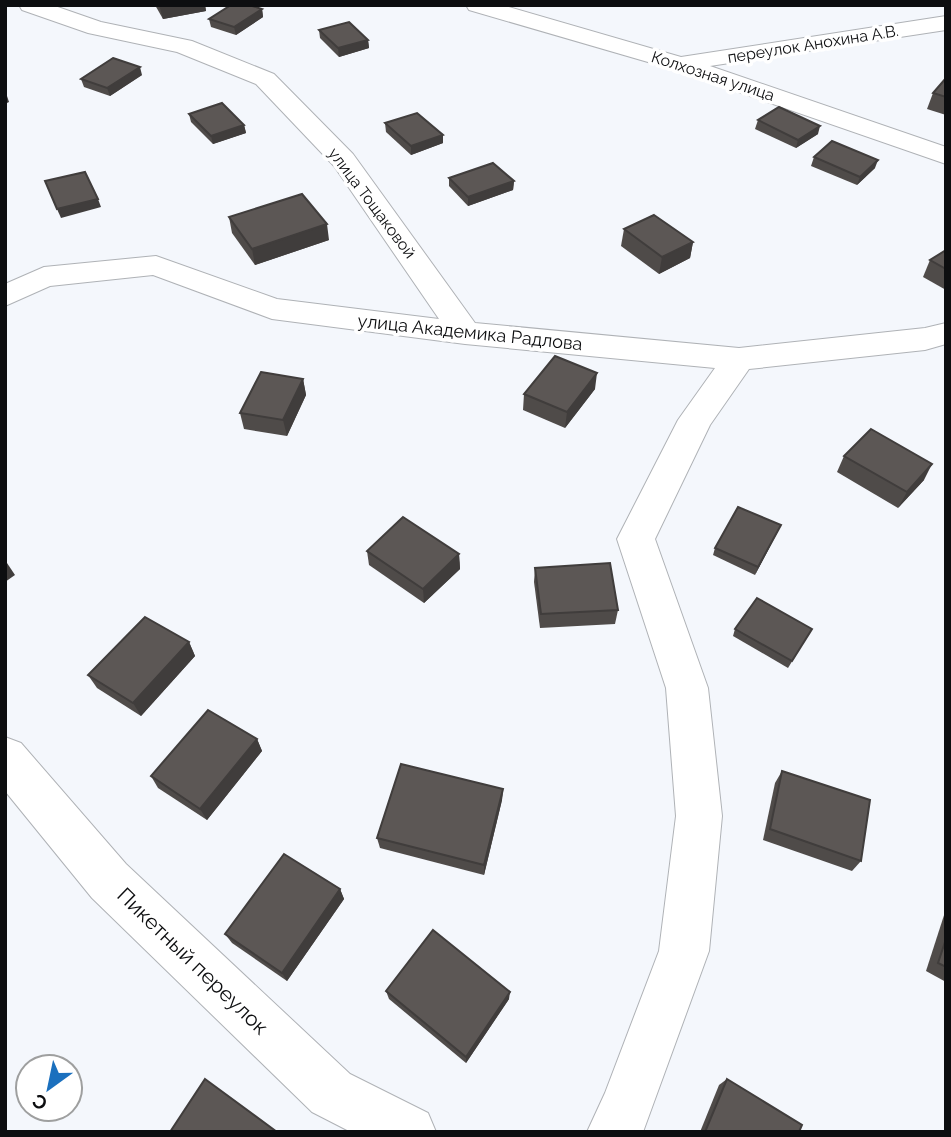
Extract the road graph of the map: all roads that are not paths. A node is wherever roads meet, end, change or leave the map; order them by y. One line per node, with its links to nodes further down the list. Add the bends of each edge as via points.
1 (30, 5): 7 (street, улица Тощаковой, via 96,28 184,46 265,79 344,160)
2 (477, 5): 4 (street, Колхозная улица)
3 (946, 23): 4 (street, переулок Анохина А.В.)
4 (680, 64): 5 (street, Колхозная улица)
5 (946, 156)
6 (5, 296): 7 (street, улица Академика Радлова, via 44,277 156,265 272,309)
7 (465, 333): 9 (street, улица Академика Радлова)
8 (946, 333): 9 (street, улица Академика Радлова)
9 (739, 359): 12 (street, via 695,420 636,539 687,688 699,816 684,951)
10 (5, 757): 11 (street, Пикетный переулок, via 109,881 331,1093)
11 (409, 1132)
12 (614, 1132)

